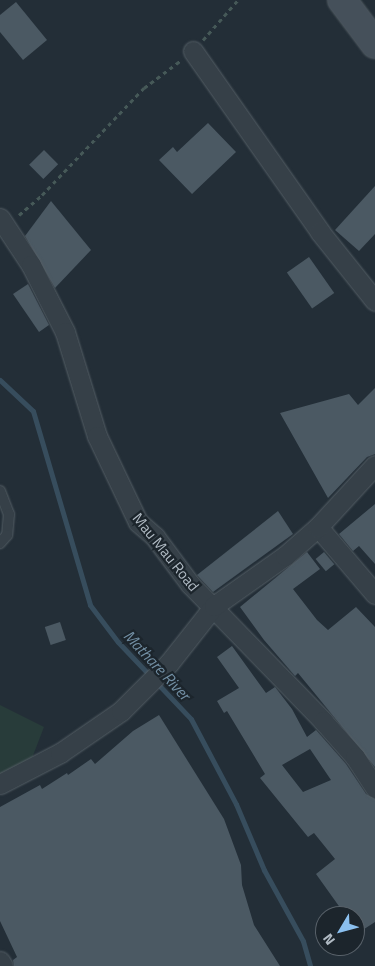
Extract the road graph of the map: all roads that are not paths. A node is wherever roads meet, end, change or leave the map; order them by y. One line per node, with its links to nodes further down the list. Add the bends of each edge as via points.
1 (342, 0): 2 (main road)
2 (375, 44)
3 (193, 51): 5 (street, via 320,232)
4 (4, 222): 11 (street, Mau Mau Road, via 65,332 97,436 133,514 156,537 190,584)
5 (375, 301)
6 (375, 465): 8 (street)
7 (0, 491): 9 (lane, via 9,514 7,535)
8 (318, 527): 10 (street); 11 (street, via 285,556)
9 (0, 543)
10 (375, 594)
11 (214, 606): 12 (street, via 169,663 121,711 60,753); 13 (street, Mau Mau Road, via 323,721 355,758)
12 (0, 784)
13 (375, 788)
14 (0, 961): 15 (street)
15 (3, 966)

